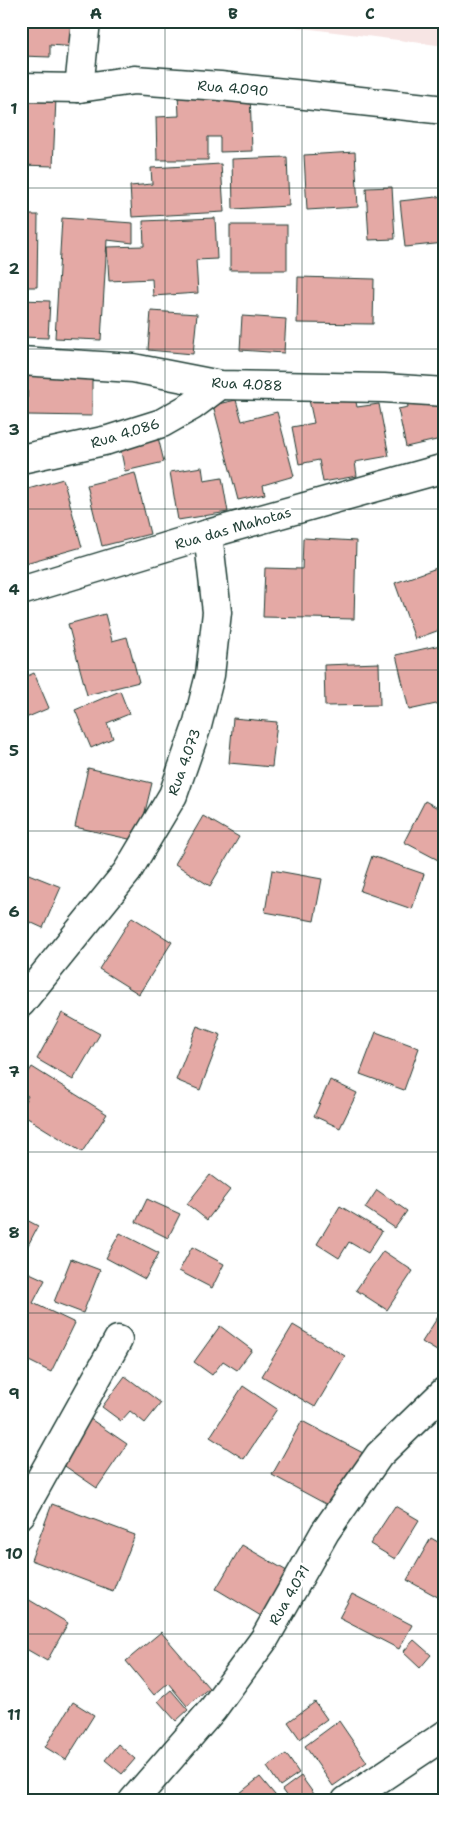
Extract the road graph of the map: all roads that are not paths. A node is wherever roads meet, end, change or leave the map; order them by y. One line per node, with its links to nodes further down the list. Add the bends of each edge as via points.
1 (86, 21): 3 (street)
2 (21, 87): 3 (street, Rua 4.090)
3 (79, 88): 4 (street, Rua 4.090, via 134,80)
4 (445, 110)
5 (21, 361): 6 (street, Rua 4.088, via 134,368)
6 (220, 385): 7 (street, Rua 4.088); 8 (street, Rua 4.086, via 162,423 108,440)
7 (445, 392)
8 (21, 459)
9 (445, 468): 10 (street, Rua das Mahotas)
10 (208, 534): 11 (street, Rua das Mahotas); 12 (street, Rua 4.073, via 217,612 210,675 174,795 127,872)
11 (21, 591)
12 (21, 1003)
13 (118, 1340): 15 (street)
14 (445, 1391): 17 (street, Rua 4.071, via 379,1455 325,1532 265,1638 214,1709)
15 (21, 1514)
16 (445, 1735): 18 (street)
17 (133, 1801)
18 (346, 1801)

